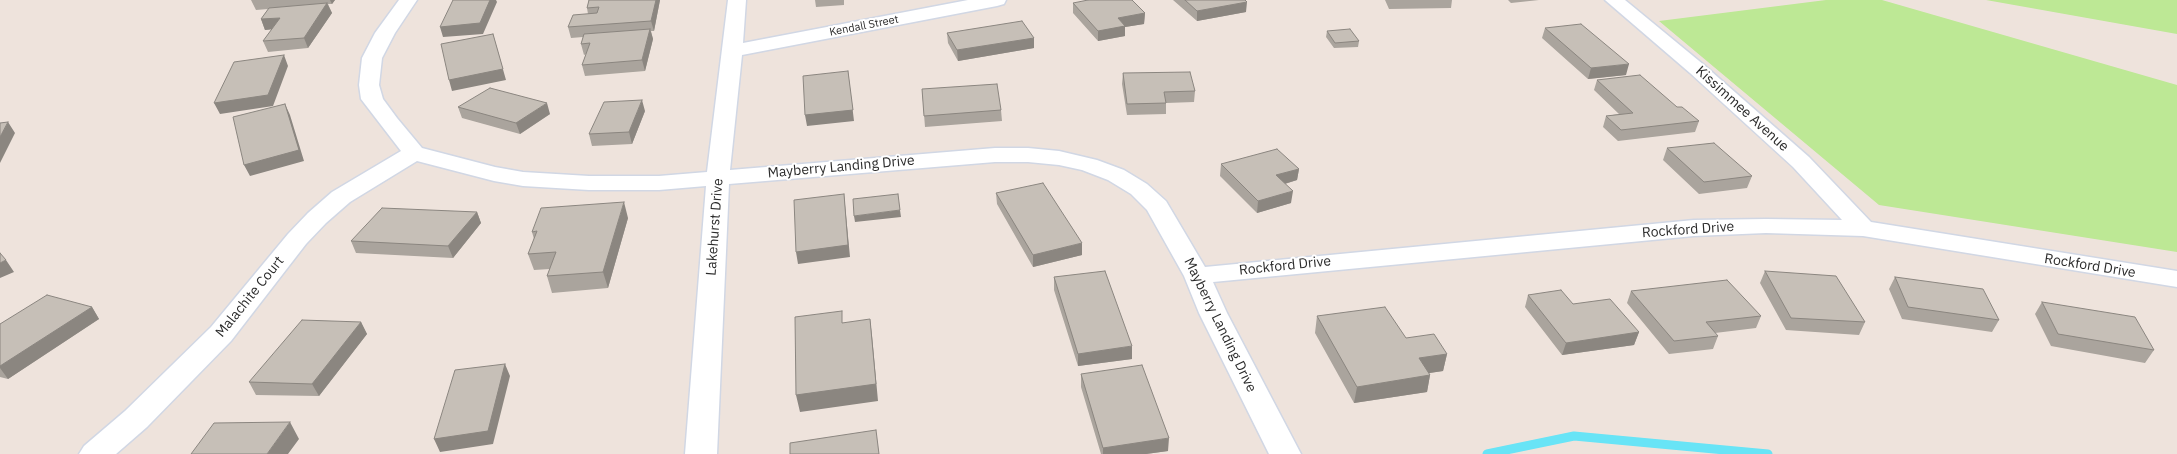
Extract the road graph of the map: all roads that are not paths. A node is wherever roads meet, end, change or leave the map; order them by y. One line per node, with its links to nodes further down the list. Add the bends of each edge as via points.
1 (408, 0): 6 (street, via 384,33 372,58 369,85 372,99)
2 (737, 0): 5 (street, Lakehurst Drive)
3 (997, 0): 5 (street, Kendall Street)
4 (1614, 0): 8 (street, Kissimmee Avenue, via 1697,68 1801,162)
5 (731, 51): 7 (street, Lakehurst Drive)
6 (414, 153): 7 (street, Mayberry Landing Drive, via 523,179 599,183); 11 (street, Malachite Court, via 341,198 317,218 221,334 136,419)
7 (718, 178): 9 (street, Mayberry Landing Drive, via 995,155 1059,158 1089,164 1139,189 1157,206); 12 (street, Lakehurst Drive)
8 (1863, 228): 9 (street, Rockford Drive, via 1694,228 1252,268); 10 (street, Rockford Drive)
9 (1197, 276): 13 (street, Mayberry Landing Drive)
10 (2177, 280)
11 (95, 454)
12 (701, 454)
13 (1284, 454)

